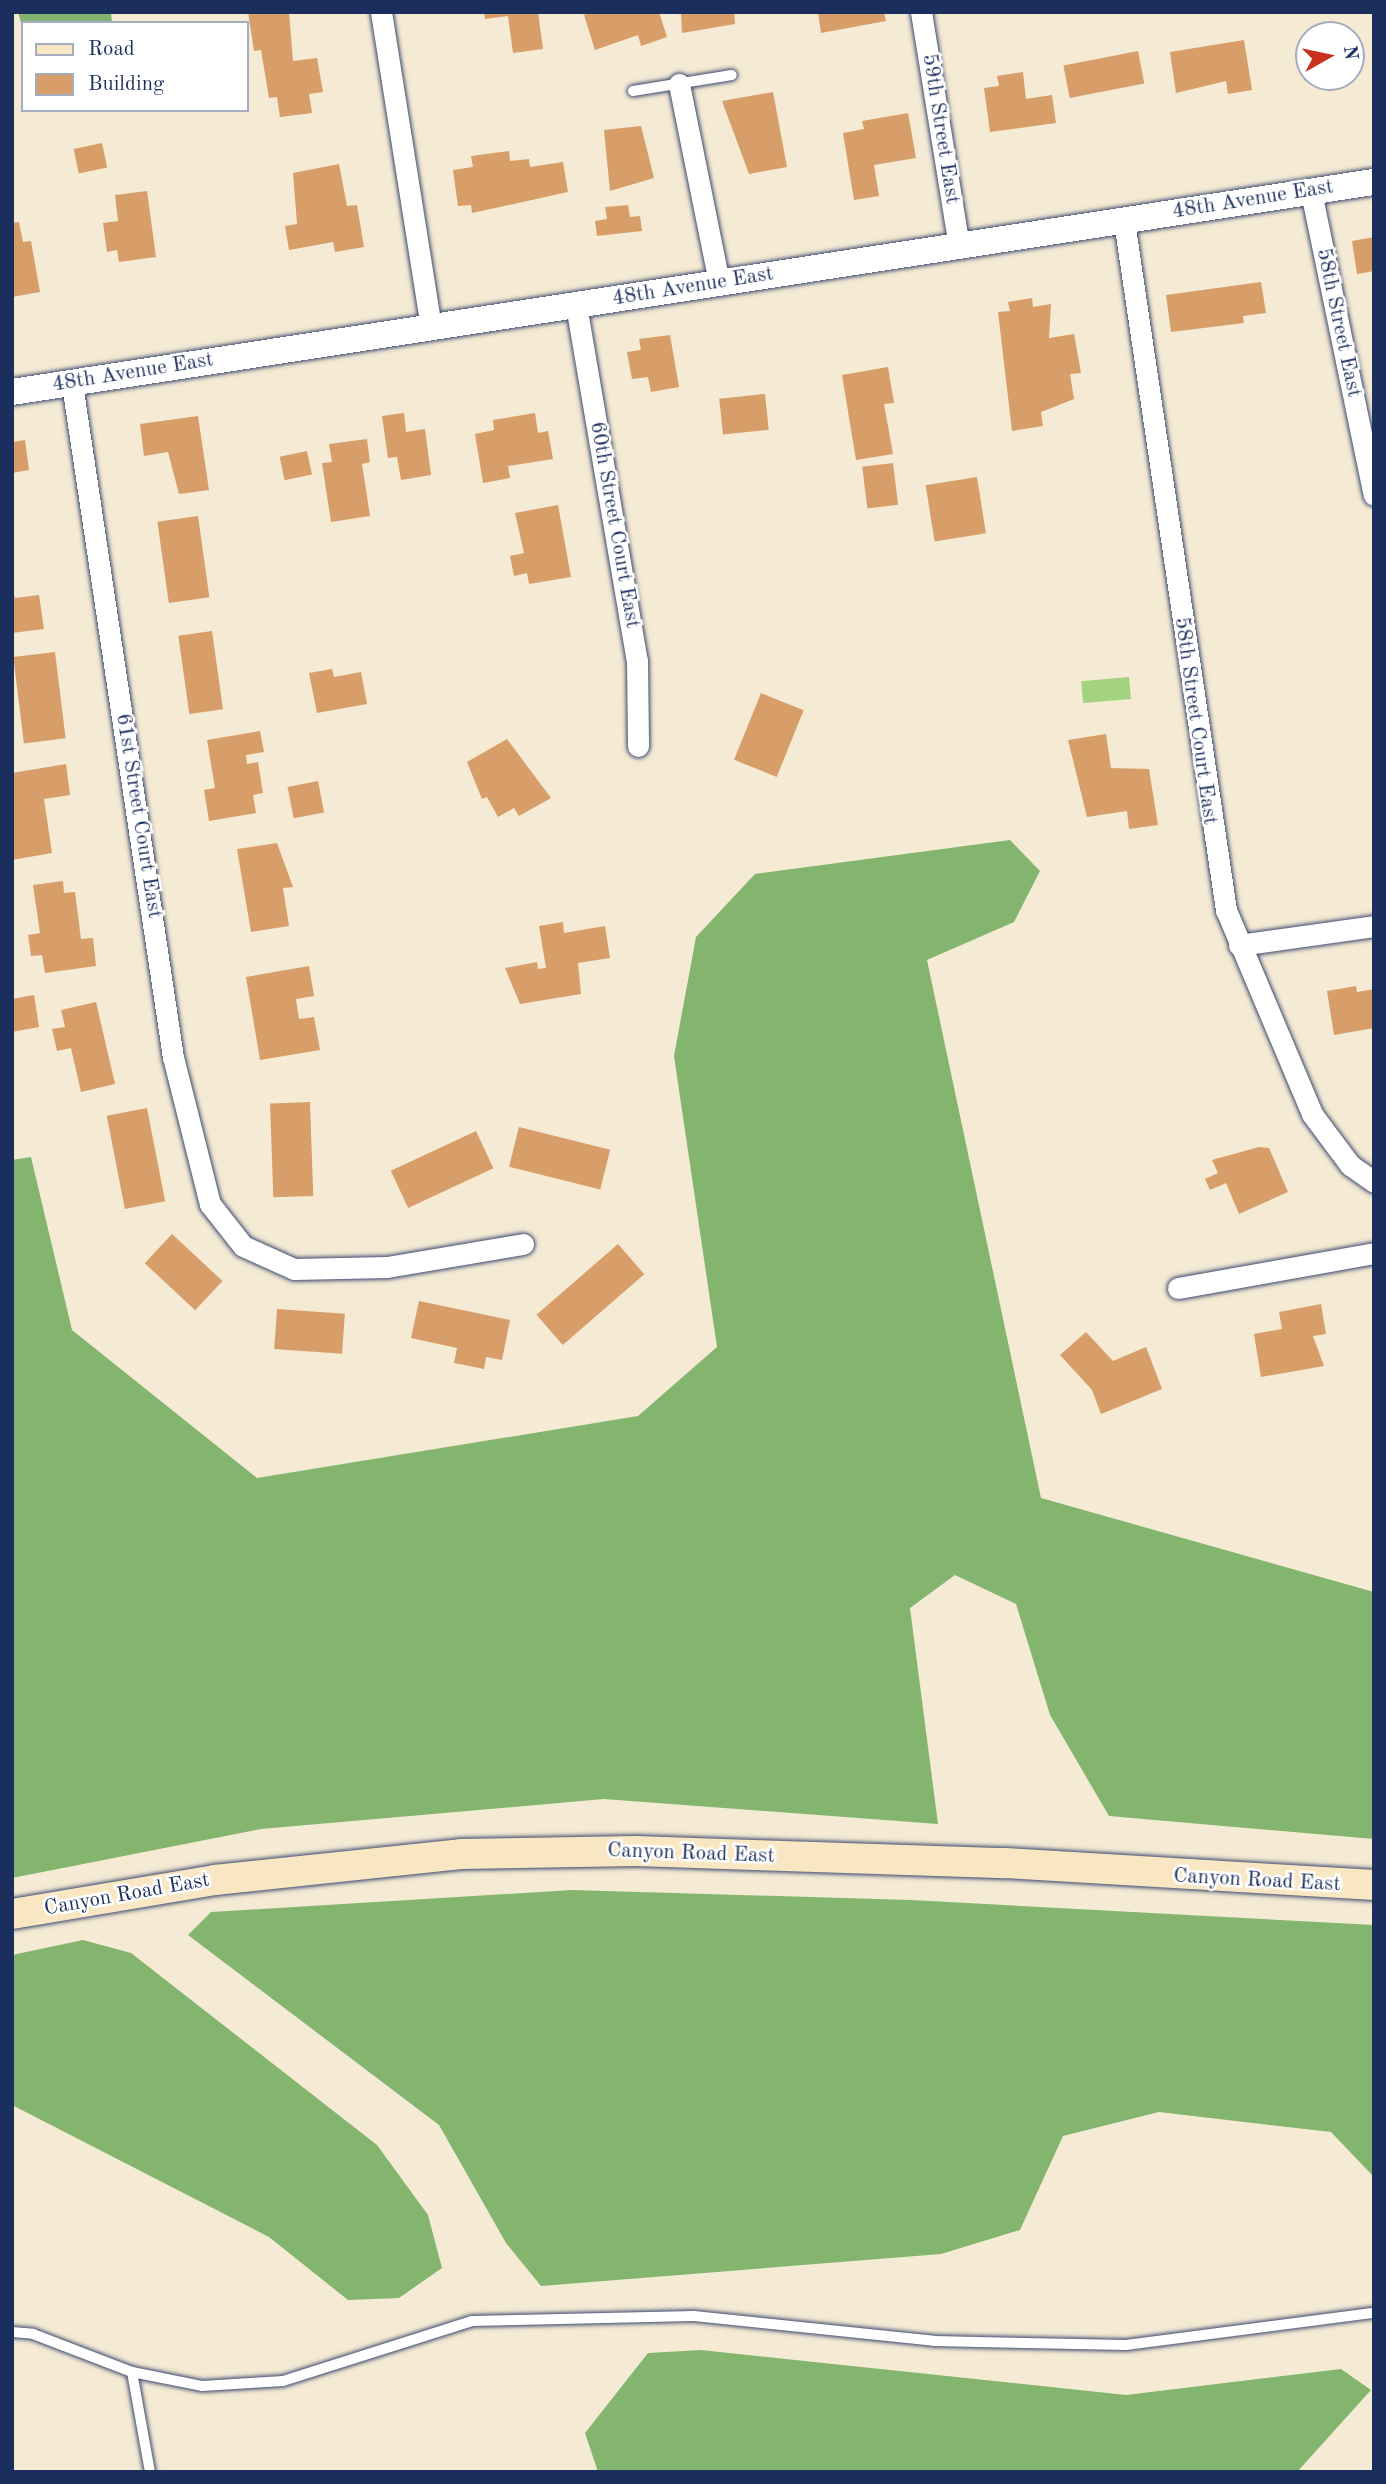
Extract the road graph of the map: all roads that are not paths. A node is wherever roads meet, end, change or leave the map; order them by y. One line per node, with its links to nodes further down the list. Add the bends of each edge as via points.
1 (381, 12): 12 (street)
2 (921, 12): 9 (street, 59th Street East)
3 (732, 75): 4 (lane)
4 (679, 83): 5 (lane); 10 (street)
5 (633, 91)
6 (1374, 182): 7 (street, 48th Avenue East)
7 (1311, 191): 8 (street, 48th Avenue East); 15 (street, 58th Street East)
8 (1124, 220): 9 (street, 48th Avenue East); 18 (street, 58th Street Court East, via 1215,862)
9 (959, 246): 10 (street, 48th Avenue East)
10 (719, 282): 11 (street, 48th Avenue East)
11 (576, 305): 12 (street, 48th Avenue East); 16 (street, 60th Street Court East, via 637,660)
12 (431, 326): 13 (street, 48th Avenue East)
13 (72, 384): 14 (street, 48th Avenue East); 20 (street, 61st Street Court East, via 173,1057 210,1204 234,1239 272,1263 327,1272)
14 (12, 392)
15 (1374, 495)
16 (638, 746)
17 (1374, 926): 18 (street)
18 (1239, 945): 19 (street, 58th Street Court East, via 1312,1114 1343,1158)
19 (1374, 1182)
20 (523, 1244)
21 (1374, 1253): 22 (street)
22 (1178, 1289)
23 (1374, 1885): 24 (main road, Canyon Road East, via 1005,1863 636,1851 461,1854 228,1878)
24 (12, 1914)
25 (1374, 2313): 27 (lane, via 1126,2345 934,2341 694,2316 472,2321 283,2381 202,2386)
26 (12, 2332): 27 (lane)
27 (132, 2372): 28 (lane)
28 (150, 2472)

